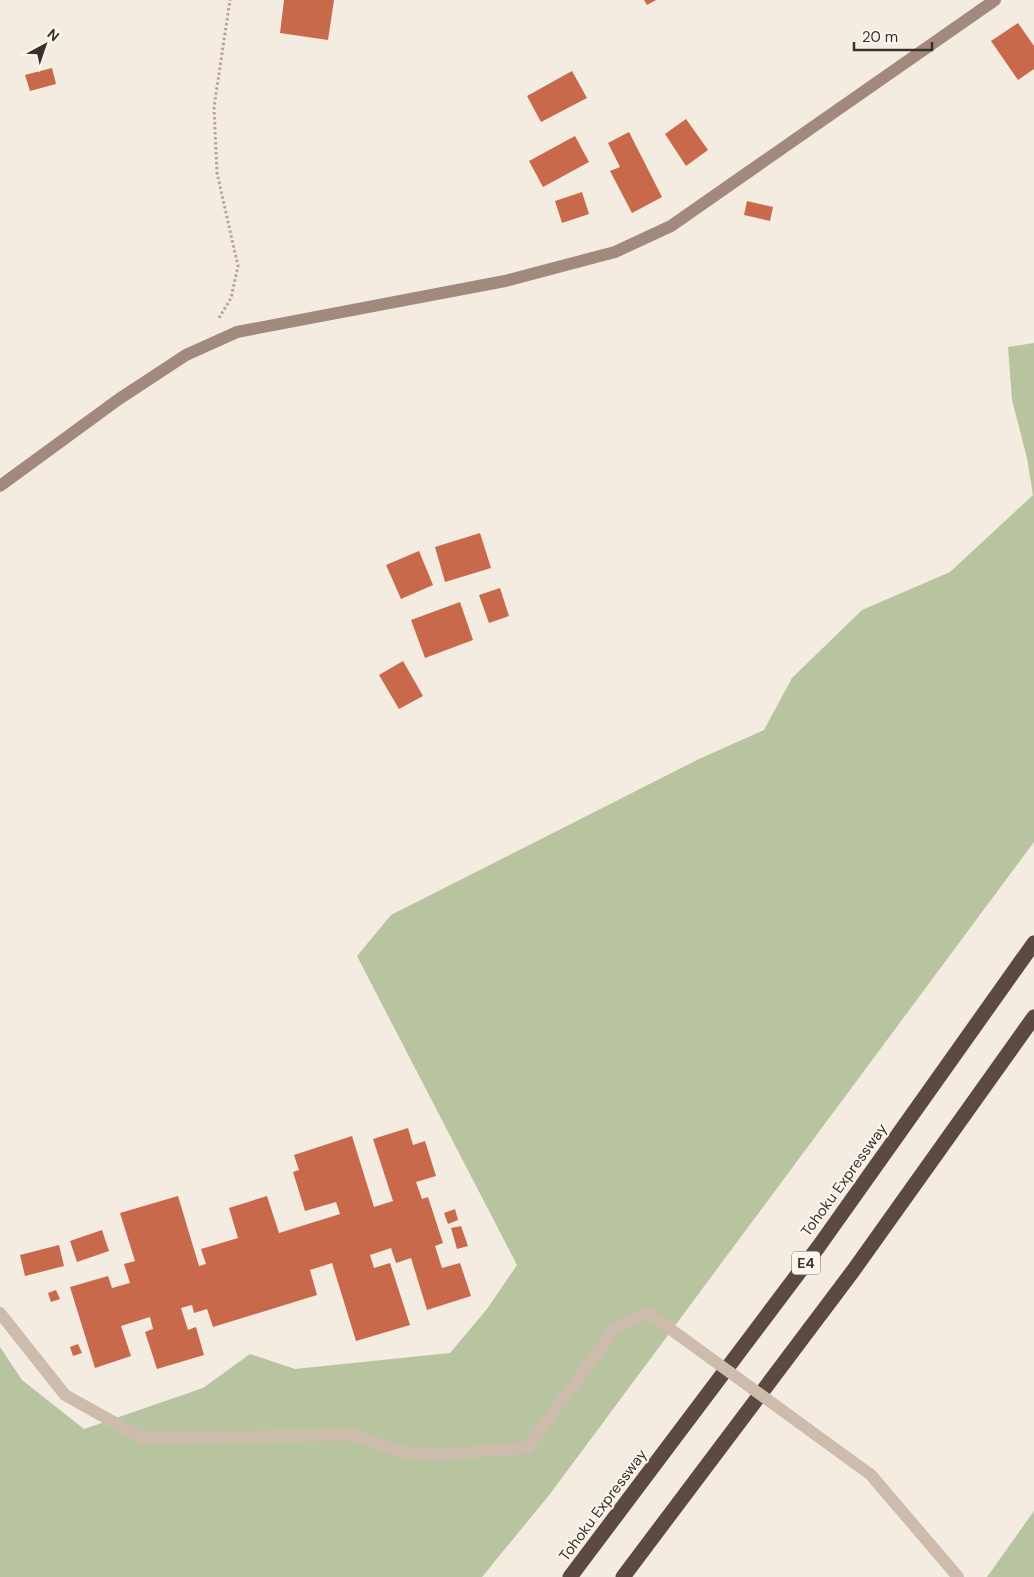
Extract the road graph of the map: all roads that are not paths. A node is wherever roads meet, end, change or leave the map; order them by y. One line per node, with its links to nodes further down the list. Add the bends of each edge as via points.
1 (995, 0): 2 (street, via 671,226 615,252 505,281 237,332 186,355 119,399)
2 (0, 486)
3 (1034, 943): 6 (highway, Tohoku Expressway / E4, via 819,1246)
4 (1034, 1018): 7 (highway, via 853,1270)
5 (0, 1313): 8 (street, bridge, via 65,1395 142,1438 353,1435 400,1452 434,1455 527,1448 614,1330 647,1312 871,1475)
6 (570, 1577)
7 (623, 1577)
8 (958, 1577)

